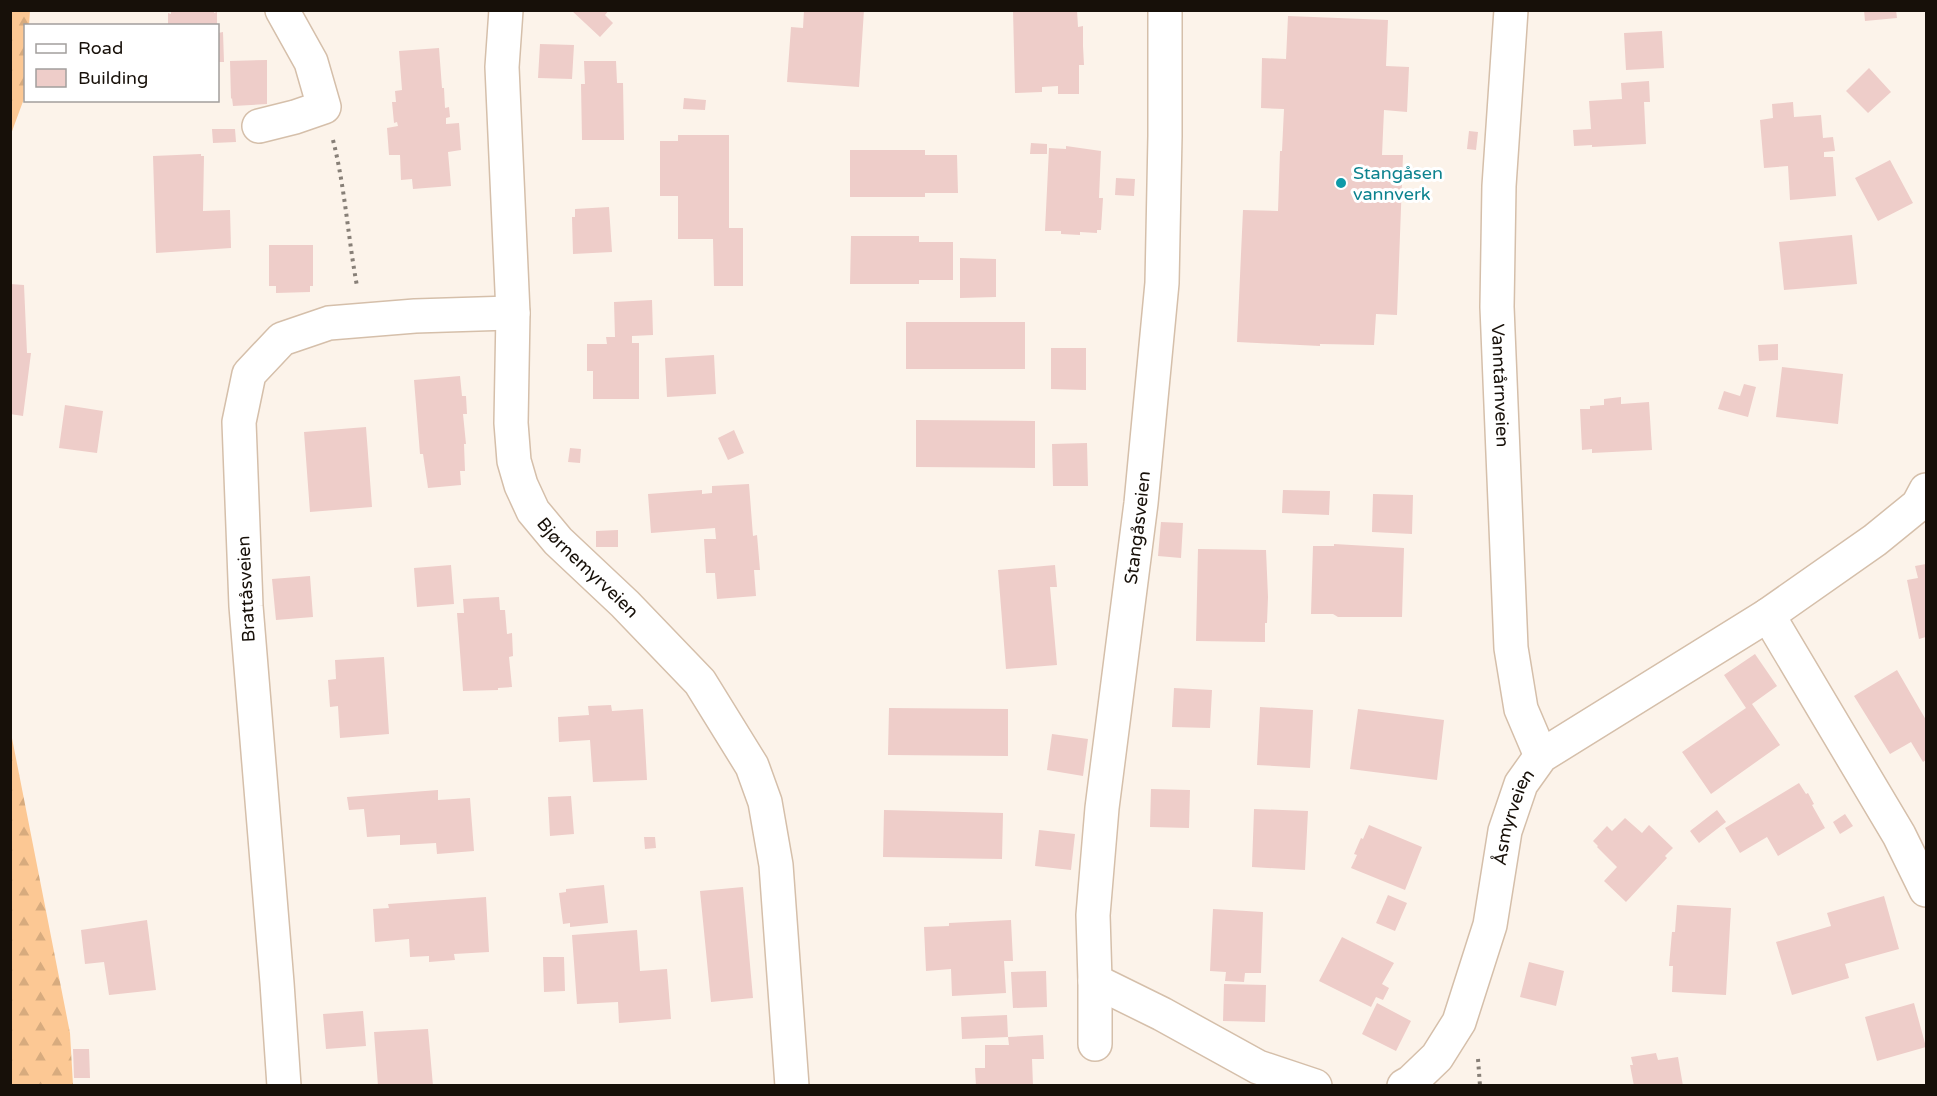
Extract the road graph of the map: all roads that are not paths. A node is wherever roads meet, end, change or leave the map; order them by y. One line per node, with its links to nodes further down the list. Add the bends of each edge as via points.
1 (282, 10): 5 (street, via 311,62 324,107)
2 (506, 10): 6 (street, Bjørnemyrveien, via 502,67)
3 (1165, 10): 11 (street, Stangåsveien, via 1162,283 1141,503 1102,808 1093,915)
4 (1511, 10): 9 (street, Vanntårnveien, via 1499,186 1497,319 1510,648 1521,709)
5 (259, 126)
6 (513, 313): 13 (street, Brattåsveien, via 329,323 282,339 249,374 239,422 246,606); 14 (street, Bjørnemyrveien, via 514,461 533,511 558,541 700,682 752,766 762,793 776,865)
7 (1926, 490): 8 (street, Åsmyrveien, via 1918,505 1875,540)
8 (1768, 615): 9 (street, Åsmyrveien); 10 (street, via 1899,835)
9 (1541, 756): 16 (street, Åsmyrveien, via 1521,784 1506,831 1490,925 1459,1022 1437,1057)
10 (1926, 890)
11 (1095, 981): 12 (street, Stangåsveien); 15 (street, via 1258,1067)
12 (1095, 1044)
13 (284, 1086)
14 (792, 1086)
15 (1316, 1086)
16 (1404, 1086)

